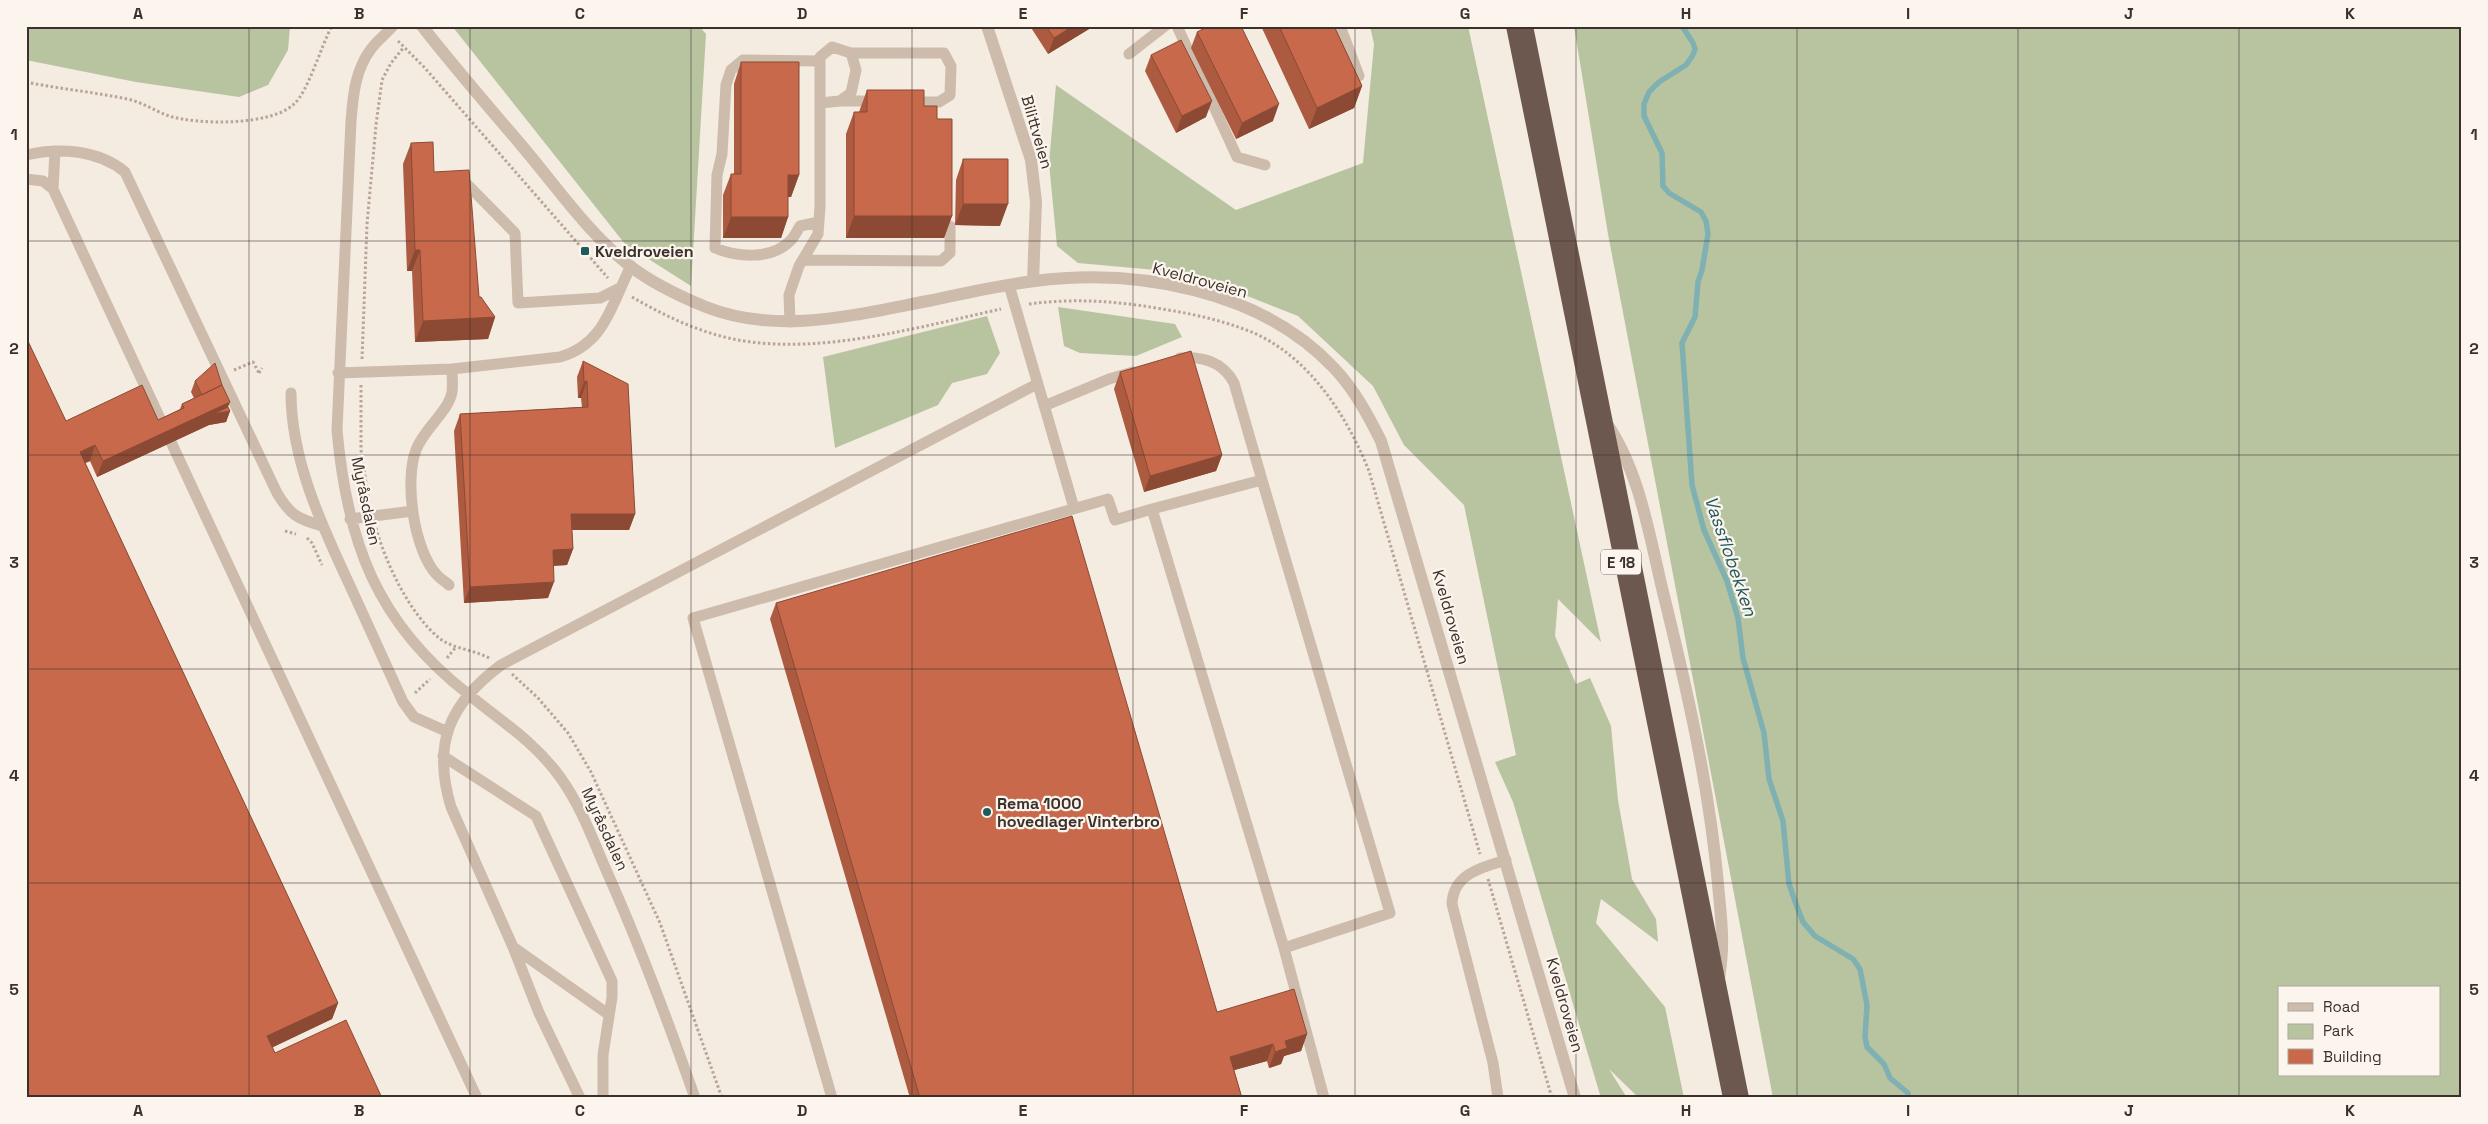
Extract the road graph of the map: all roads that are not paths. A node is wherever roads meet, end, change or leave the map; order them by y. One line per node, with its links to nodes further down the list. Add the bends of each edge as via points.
1 (392, 26): 32 (lane, Myråsdalen, via 364,59 353,95)
2 (422, 26): 24 (street, Kveldroveien, via 588,225)
3 (987, 26): 25 (street, Bilittveien, via 1035,179)
4 (1164, 26): 10 (lane)
5 (1177, 26): 17 (lane, via 1237,158)
6 (1340, 26): 12 (lane)
7 (1513, 26): 60 (highway, E 18)
8 (1526, 26): 36 (highway, E 18)
9 (851, 53): 11 (lane, via 832,47 820,57); 13 (lane, via 856,70 851,93); 13 (lane, via 944,53 951,66 950,95 939,102)
10 (1129, 54)
11 (820, 61): 14 (lane); 21 (lane, via 744,60 731,70 726,84 715,248 730,255 767,254 789,242 800,226)
12 (1359, 76)
13 (840, 101): 14 (lane)
14 (820, 104): 21 (lane)
15 (55, 151): 16 (lane); 20 (lane); 42 (lane, via 96,156 125,172 277,493 294,516)
16 (26, 155)
17 (1265, 165)
18 (444, 176): 27 (lane, via 460,176 515,233 518,303 600,298)
19 (26, 179): 20 (lane, via 43,181)
20 (53, 188): 52 (lane)
21 (819, 222): 23 (lane, via 818,234)
22 (950, 226): 23 (lane, via 950,253 941,261)
23 (803, 260): 28 (lane, via 789,295)
24 (631, 266): 27 (lane); 28 (street, Kveldroveien, via 658,284 708,308 761,321)
25 (1033, 281): 26 (street, Kveldroveien); 47 (street, Kveldroveien, via 1117,279 1148,282 1215,298 1275,322 1315,350 1341,376 1367,412 1388,459)
26 (1009, 285): 28 (street, Kveldroveien, via 839,317); 33 (lane)
27 (620, 288): 31 (lane, via 598,334 575,353)
28 (790, 322)
29 (1172, 360): 37 (lane, via 1201,358 1229,373)
30 (1145, 368): 35 (lane)
31 (452, 369): 32 (lane); 40 (lane, via 452,393 448,403 415,450 411,471)
32 (338, 374): 41 (lane, Myråsdalen, via 338,438)
33 (1037, 384): 35 (lane); 44 (lane, via 501,665)
34 (291, 393): 42 (lane, via 298,450)
35 (1044, 406): 38 (lane)
36 (1605, 421): 50 (highway, E 18); 50 (street, via 1621,445 1631,474 1676,644 1713,831 1723,951)
37 (1262, 480): 39 (lane); 49 (lane, via 1390,913)
38 (1074, 508): 39 (lane, via 1108,499 1115,520); 56 (lane, via 693,618)
39 (1152, 509): 49 (lane)
40 (412, 511): 41 (lane); 43 (lane, via 429,564)
41 (350, 519): 44 (lane, Myråsdalen, via 366,566 393,616 438,669)
42 (322, 526): 45 (lane, via 403,702 414,717)
43 (449, 584)
44 (468, 694): 45 (lane, via 456,710); 55 (lane, Myråsdalen, via 544,755 574,798 636,936)
45 (448, 732): 46 (lane)
46 (443, 756): 48 (lane, via 451,807); 51 (lane, via 536,816 612,980)
47 (1506, 860): 58 (lane, via 1484,866 1466,876 1455,889 1452,904); 59 (street, Kveldroveien)
48 (513, 947): 51 (lane); 53 (lane)
49 (1284, 948): 57 (lane)
50 (1718, 983): 61 (highway, E 18)
51 (608, 1014): 54 (lane, via 603,1055)
52 (477, 1098)
53 (580, 1098)
54 (603, 1098)
55 (695, 1098)
56 (832, 1098)
57 (1324, 1098)
58 (1498, 1098)
59 (1575, 1098)
60 (1730, 1098)
61 (1742, 1098)

